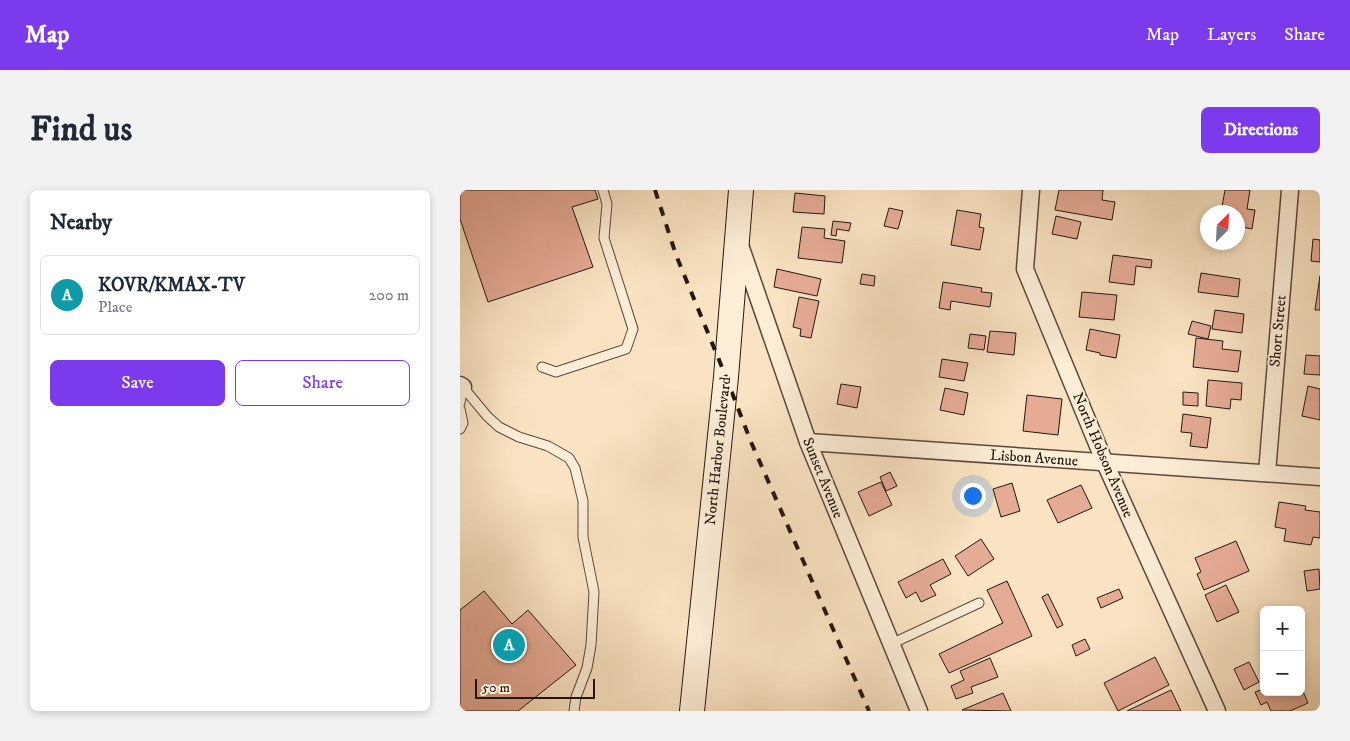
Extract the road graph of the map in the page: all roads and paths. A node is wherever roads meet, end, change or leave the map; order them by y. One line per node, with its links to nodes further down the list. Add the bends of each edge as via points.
1 (603, 190): 6 (lane, via 607,204 604,238 633,329 626,349 556,372)
2 (742, 190): 5 (main road, North Harbor Boulevard)
3 (1031, 190): 11 (street, North Hobson Avenue, via 1025,269)
4 (1290, 190): 12 (street, Short Street)
5 (738, 241): 10 (street, Sunset Avenue); 17 (main road, North Harbor Boulevard)
6 (542, 367)
7 (461, 392): 16 (lane, via 499,427 548,446 569,458 575,468 583,501 583,537 594,592 592,645)
8 (460, 410): 9 (lane, via 463,423)
9 (460, 429)
10 (808, 442): 11 (street, Lisbon Avenue); 15 (street, Sunset Avenue)
11 (1105, 463): 12 (street, Lisbon Avenue); 19 (street, North Hobson Avenue)
12 (1267, 473): 13 (street, Lisbon Avenue)
13 (1320, 477)
14 (980, 603): 15 (lane)
15 (892, 644): 18 (street, Sunset Avenue)
16 (574, 711)
17 (692, 711)
18 (919, 711)
19 (1217, 711)

